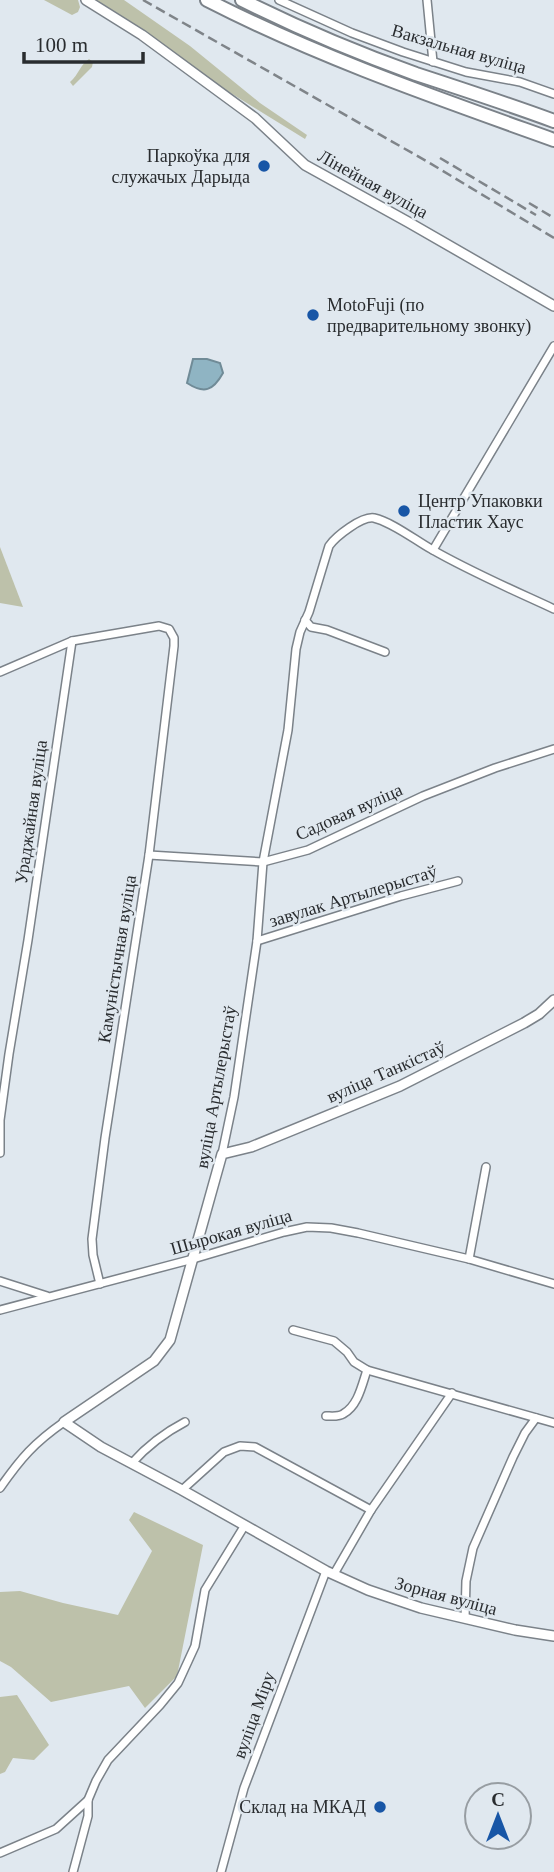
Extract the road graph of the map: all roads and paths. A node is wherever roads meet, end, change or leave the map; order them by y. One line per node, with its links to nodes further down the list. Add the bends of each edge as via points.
1 (86, 0): 10 (street, Лінейная вуліца, via 255,118 304,165)
2 (207, 0): 9 (highway, via 334,58)
3 (242, 0): 8 (highway, via 401,68)
4 (279, 0): 6 (street, Вакзальная вуліца)
5 (427, 0): 6 (street)
6 (433, 62): 7 (street, Вакзальная вуліца)
7 (554, 94)
8 (554, 121)
9 (554, 140)
10 (554, 306)
11 (554, 346): 12 (street)
12 (433, 551): 13 (street); 14 (street, вуліца Артылерыстаў, via 387,524 365,518 329,546)
13 (554, 609)
14 (305, 620): 16 (street, via 311,627); 20 (street, вуліца Артылерыстаў, via 296,649 288,730)
15 (72, 641): 17 (street); 19 (street, Камуністычная вуліца, via 159,626 169,629 174,638); 24 (street, Ураджайная вуліца, via 9,1054)
16 (385, 652)
17 (0, 672)
18 (554, 749): 20 (street, Садовая вуліца, via 423,796 308,850)
19 (149, 855): 20 (street, Садовая вуліца); 30 (street, Камуністычная вуліца, via 92,1239)
20 (264, 862): 22 (street, вуліца Артылерыстаў)
21 (458, 881): 22 (street, завулак Артылерыстаў)
22 (257, 941): 25 (street, вуліца Артылерыстаў)
23 (554, 1000): 25 (street, вуліца Танкістаў, via 524,1023 400,1086 251,1147)
24 (0, 1153)
25 (222, 1154): 27 (street, вуліца Артылерыстаў)
26 (486, 1167): 28 (street)
27 (193, 1259): 28 (street, Шырокая вуліца, via 307,1227 358,1233); 30 (street, Шырокая вуліца); 39 (street, вуліца Артылерыстаў, via 170,1340 155,1361)
28 (468, 1259): 31 (street, Шырокая вуліца)
29 (0, 1281): 32 (street)
30 (100, 1284): 32 (street, Шырокая вуліца)
31 (554, 1284)
32 (48, 1296): 33 (street, Шырокая вуліца)
33 (0, 1310)
34 (293, 1330): 35 (street, via 334,1341)
35 (367, 1370): 36 (street); 37 (street, via 352,1406 342,1415)
36 (452, 1393): 38 (street); 45 (street)
37 (326, 1416)
38 (536, 1418): 41 (street); 48 (street, via 513,1457 473,1548)
39 (64, 1422): 42 (street, Зорная вуліца); 43 (street, вуліца Артылерыстаў, via 27,1452)
40 (185, 1422): 42 (street, via 146,1447)
41 (554, 1423)
42 (132, 1463): 44 (street, Зорная вуліца)
43 (0, 1488)
44 (182, 1490): 45 (street, via 224,1452 247,1446 267,1452); 46 (street, Зорная вуліца)
45 (371, 1510): 47 (street)
46 (245, 1525): 47 (street, Зорная вуліца); 50 (street, via 205,1590 195,1646 178,1683 108,1760)
47 (330, 1573): 48 (street, Зорная вуліца, via 421,1608); 53 (street, вуліца Міру, via 243,1788)
48 (465, 1618): 49 (street, Зорная вуліца)
49 (554, 1636)
50 (88, 1800): 51 (street, via 56,1829); 52 (street)
51 (0, 1853)
52 (73, 1872)
53 (221, 1872)

